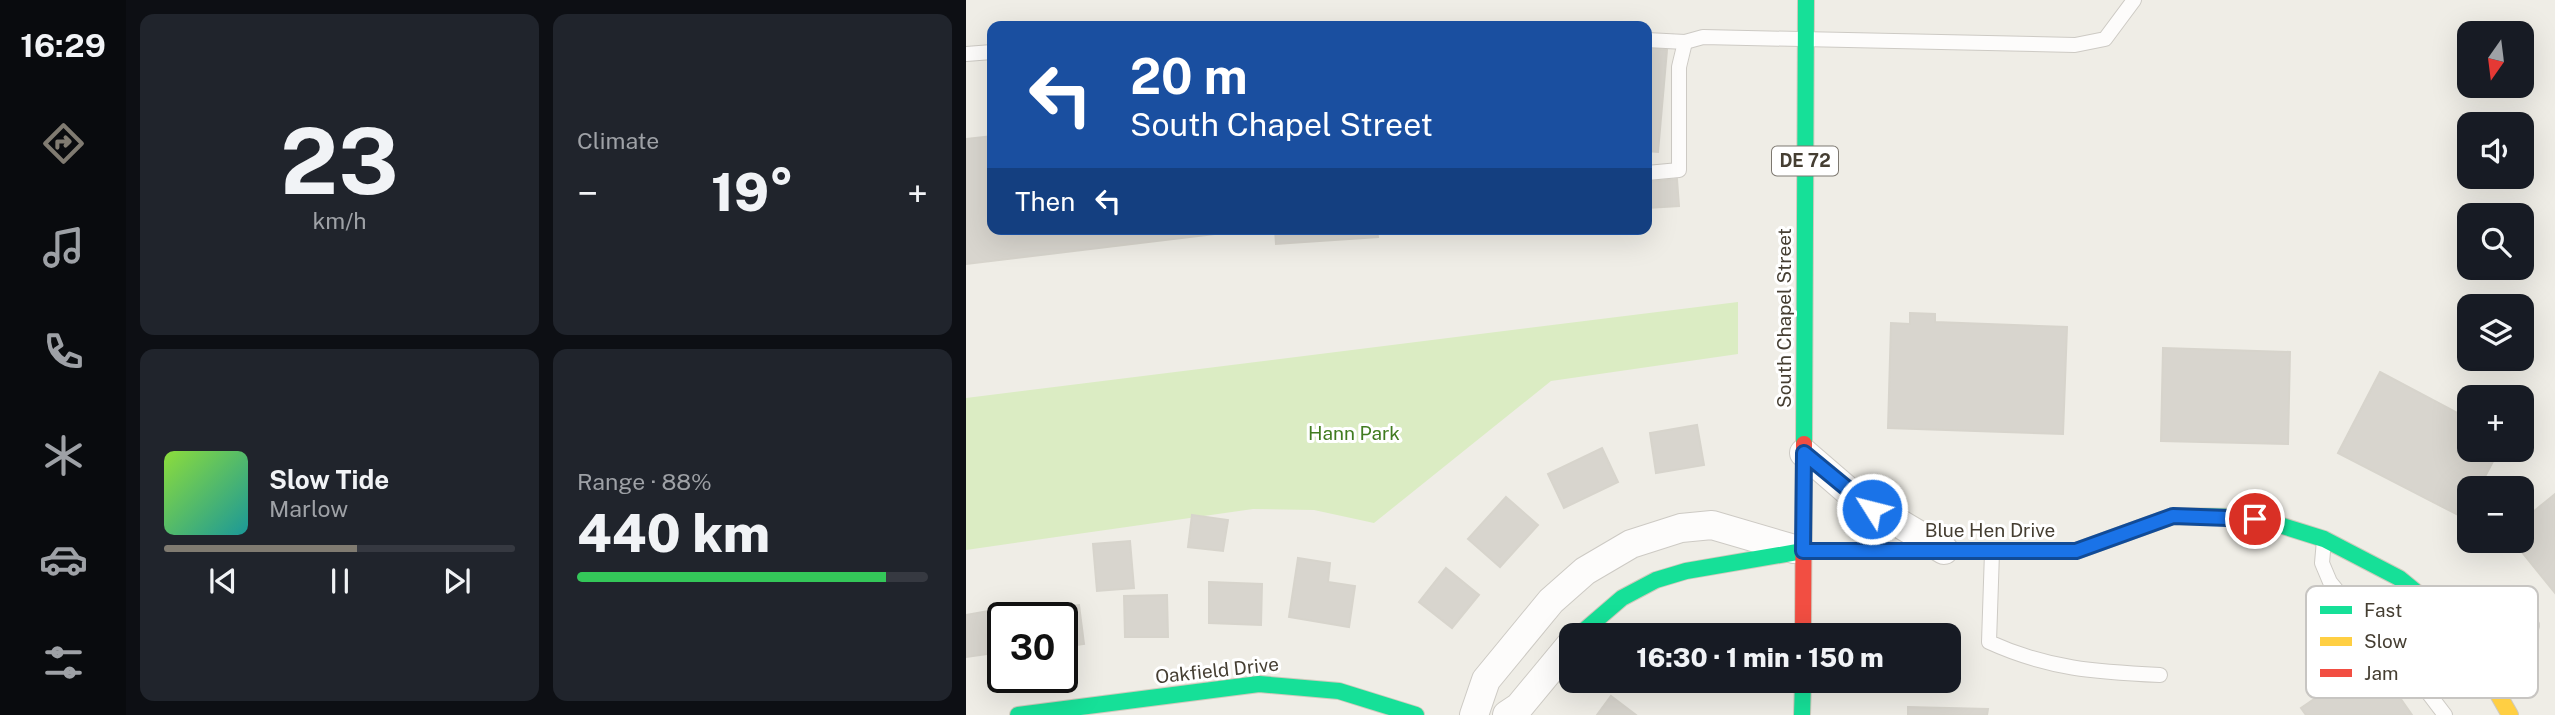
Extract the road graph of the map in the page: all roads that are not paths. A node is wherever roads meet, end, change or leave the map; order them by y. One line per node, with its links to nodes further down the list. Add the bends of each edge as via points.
1 (1806, 0): 3 (street, South Chapel Street / DE 72)
2 (2134, 0): 3 (lane, via 2105,39 2075,44)
3 (1806, 38): 5 (lane, via 1703,37); 9 (street, South Chapel Street / DE 72)
4 (1652, 40): 5 (lane)
5 (1685, 42): 8 (lane, via 1679,67 1679,170)
6 (987, 52): 7 (lane)
7 (966, 54)
8 (1652, 173)
9 (1804, 453): 11 (street, South Chapel Street / DE 72); 12 (street, via 1854,497)
10 (2324, 539): 13 (street, Blue Hen Drive, via 2240,517 2173,516 2076,551); 14 (lane, via 2322,564); 15 (street, Blue Hen Drive)
11 (1803, 551): 12 (street, Blue Hen Drive); 16 (street, Blue Hen Drive, via 1671,574 1622,598); 17 (street, South Chapel Street / DE 72); 26 (street, via 1712,526 1681,528 1631,544 1585,571 1551,601 1486,680)
12 (1947, 551): 13 (street, Blue Hen Drive)
13 (1992, 551): 19 (lane, via 1989,642 2027,659 2082,672)
14 (2333, 586)
15 (2408, 586)
16 (1593, 623)
17 (1803, 623)
18 (1559, 659): 27 (street)
19 (2160, 676)
20 (1803, 693): 28 (street)
21 (2432, 698): 29 (lane)
22 (2500, 698): 30 (street, Blue Hen Drive)
23 (1207, 703): 24 (street, Oakfield Drive); 25 (street, Oakfield Drive, via 1259,684 1324,686 1356,692)
24 (1017, 715)
25 (1416, 715)
26 (1474, 715)
27 (1507, 715)
28 (1802, 715)
29 (2445, 715)
30 (2510, 715)

